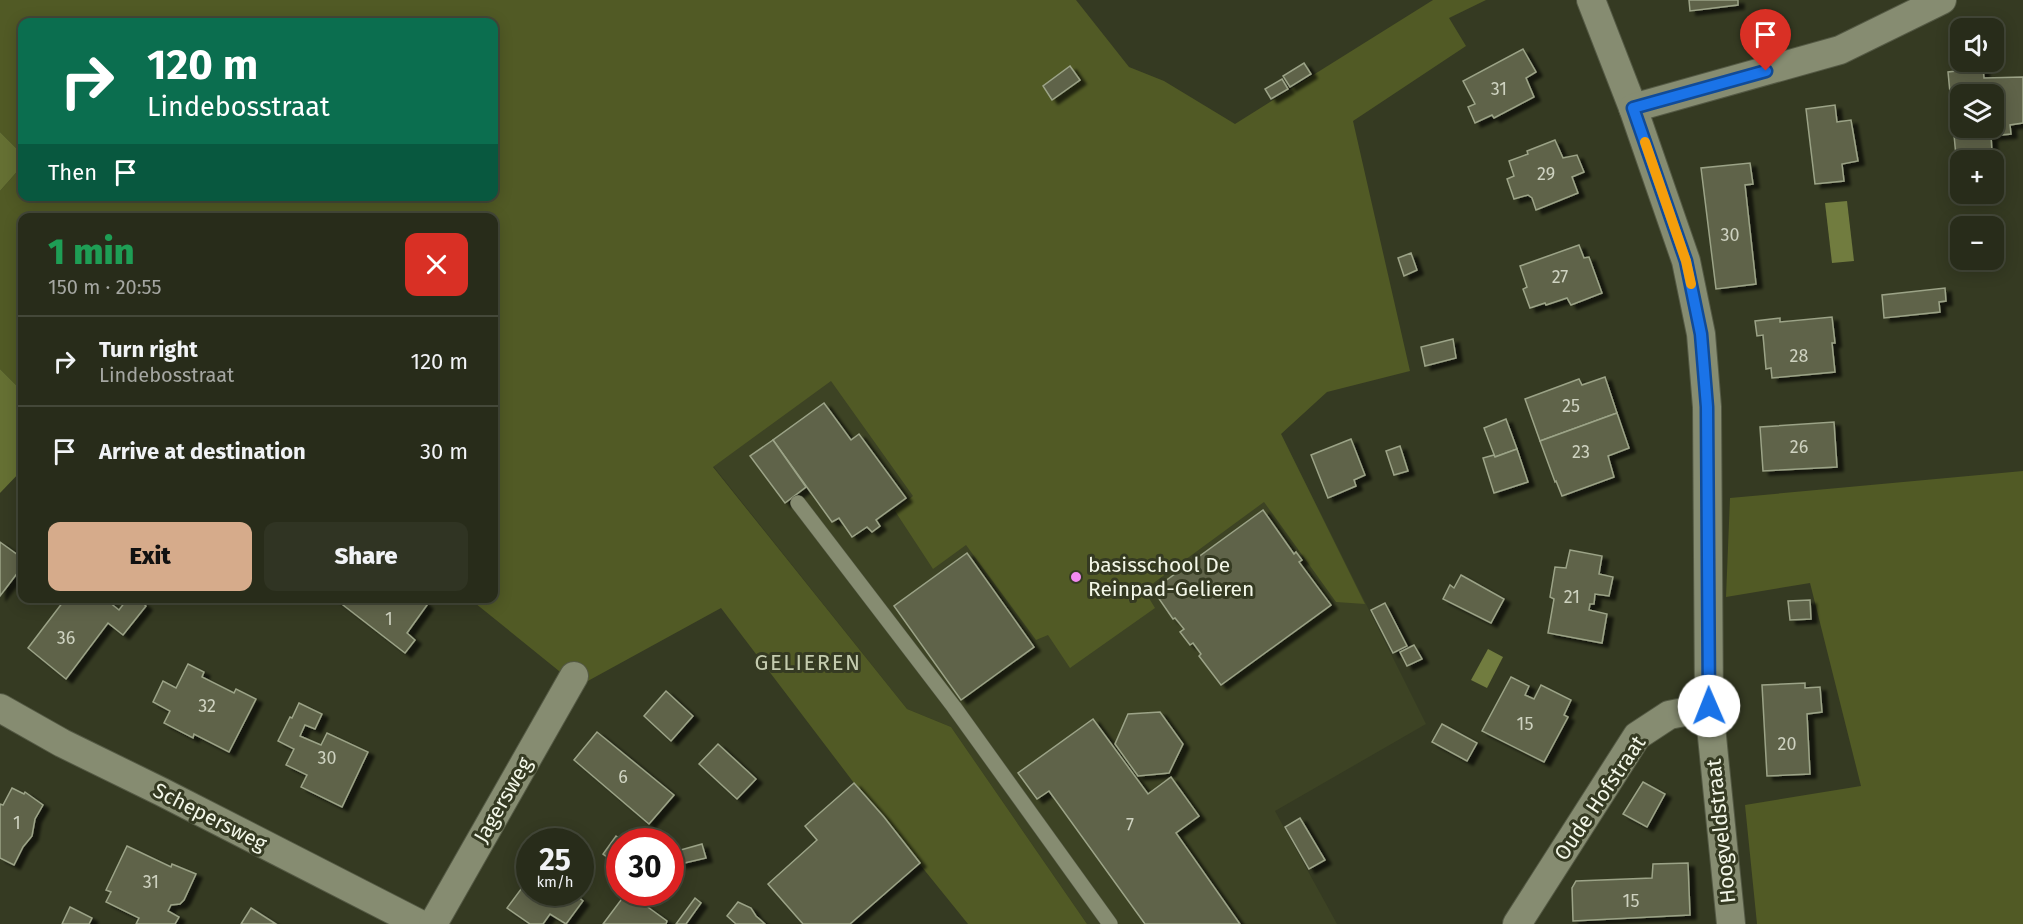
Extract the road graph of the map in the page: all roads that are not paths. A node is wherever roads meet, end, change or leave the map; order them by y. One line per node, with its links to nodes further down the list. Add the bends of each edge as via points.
1 (1591, 0): 3 (street, Hoogveldstraat)
2 (1942, 0): 3 (street, via 1840,51)
3 (1633, 108): 6 (street, Hoogveldstraat, via 1686,261 1701,334 1707,407)
4 (798, 503): 10 (lane, via 954,707)
5 (574, 676): 9 (street, Jagersweg)
6 (1709, 706): 11 (street, Oude Hofstraat, via 1669,715 1637,736); 12 (street, Hoogveldstraat)
7 (1, 712): 8 (street, Schepersweg)
8 (420, 924)
9 (433, 924)
10 (1110, 924)
11 (1517, 924)
12 (1731, 924)

